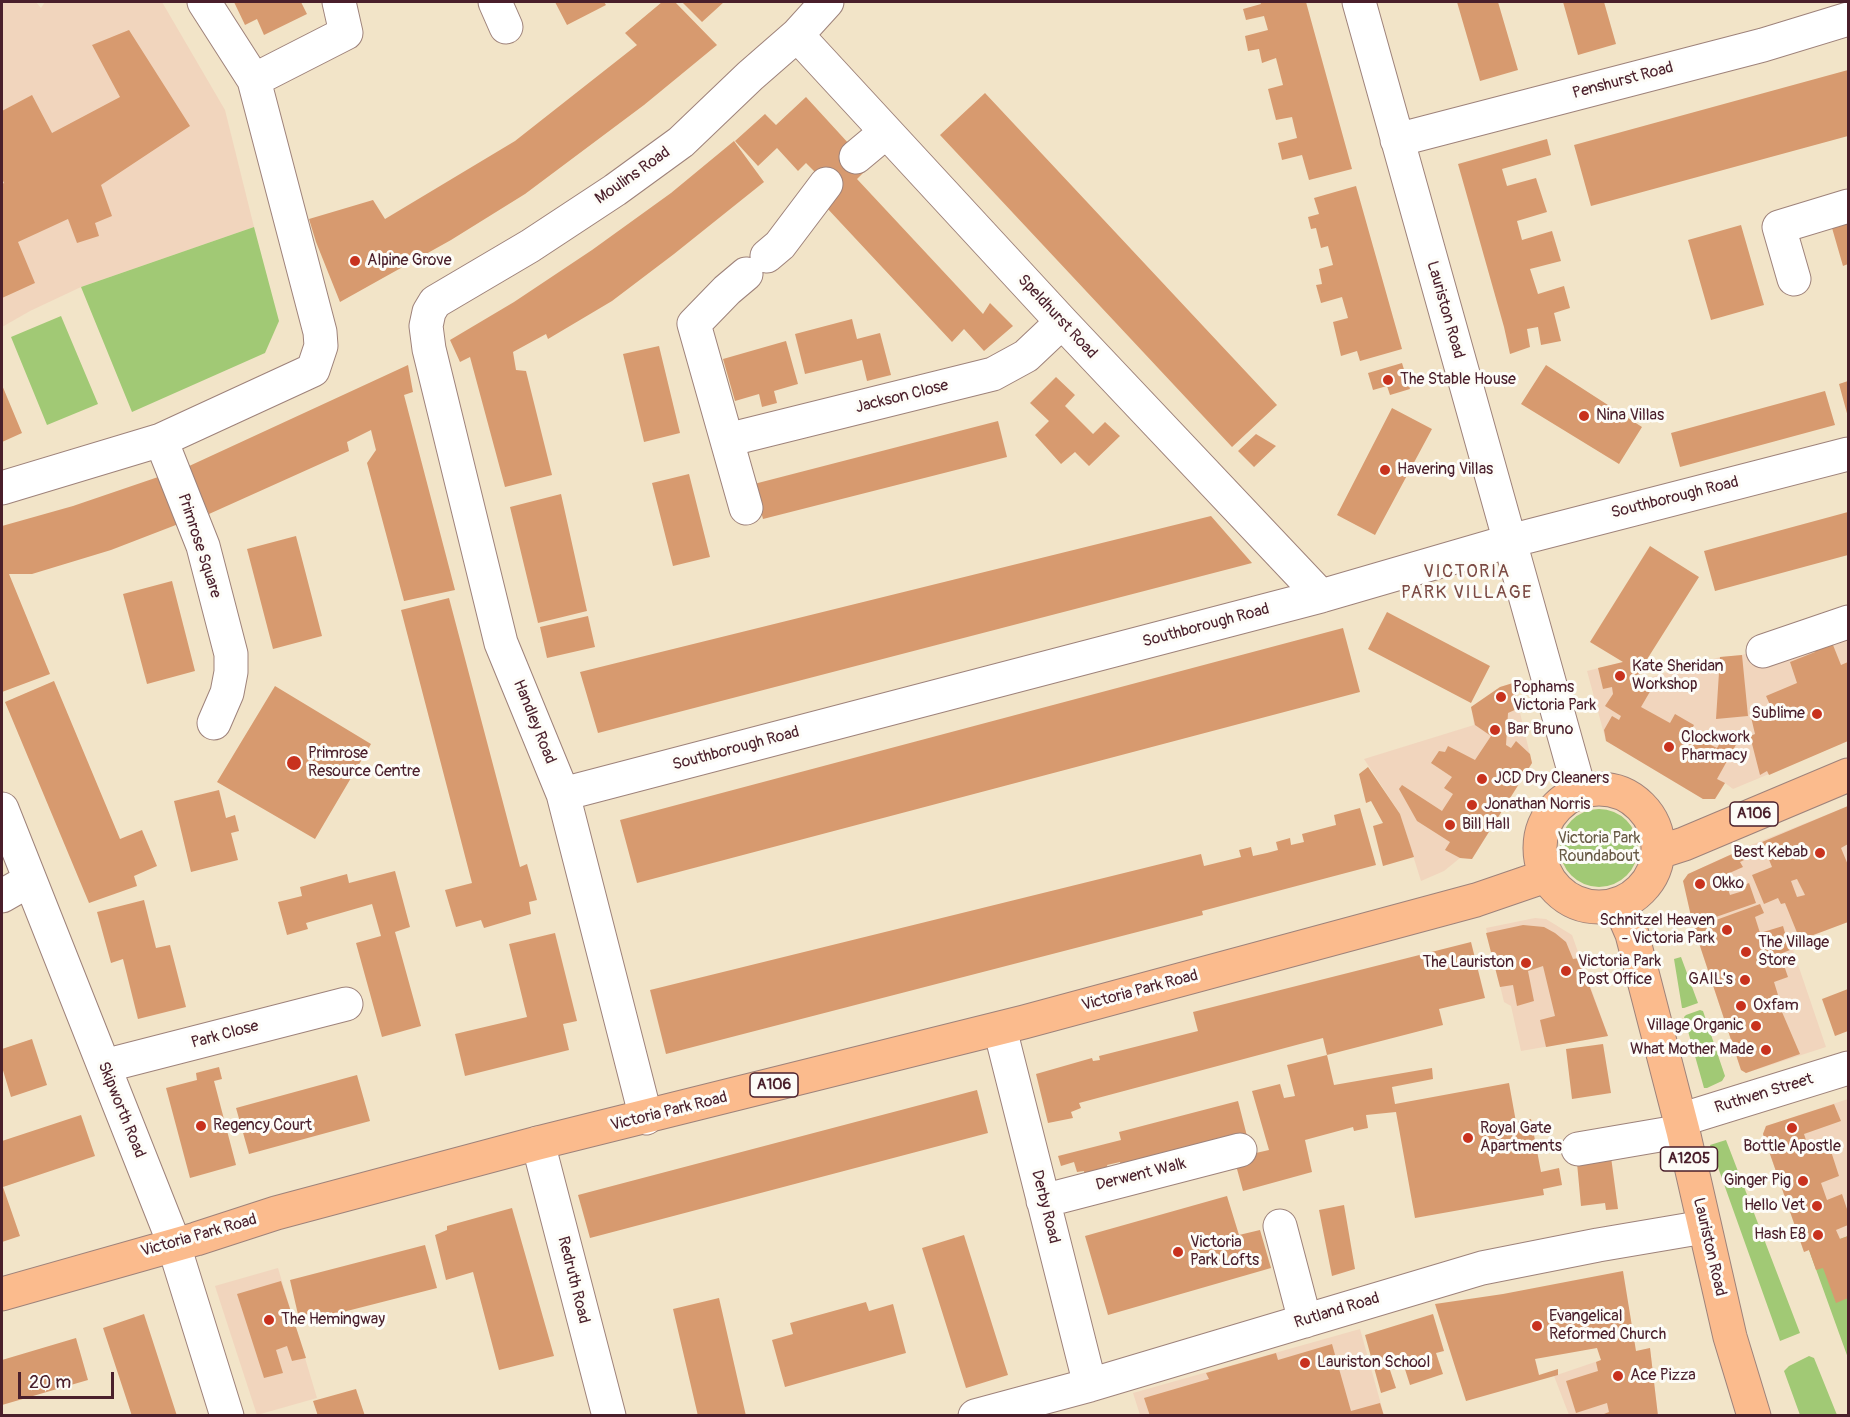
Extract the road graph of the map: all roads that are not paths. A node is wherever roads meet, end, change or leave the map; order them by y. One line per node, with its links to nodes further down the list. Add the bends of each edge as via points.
1 (204, 2): 7 (street)
2 (339, 2): 7 (street, via 346,33)
3 (827, 2): 6 (street, Moulins Road)
4 (1359, 2): 9 (street, Lauriston Road)
5 (1848, 19): 9 (street, Penshurst Road, via 1763,45)
6 (797, 35): 8 (street, Speldhurst Road); 15 (street, Moulins Road, via 671,149 530,246 435,302)
7 (254, 80): 16 (street, via 321,346 313,370)
8 (886, 132): 10 (street); 14 (street, Speldhurst Road)
9 (1397, 140): 21 (street, Lauriston Road)
10 (856, 158)
11 (826, 184): 17 (street, via 780,245 694,324)
12 (1848, 206): 13 (street, via 1779,226)
13 (1794, 279)
14 (1062, 322): 17 (street, Jackson Close, via 1026,356 993,374); 22 (street, Speldhurst Road)
15 (426, 326): 28 (street, Handley Road, via 501,643)
16 (161, 440): 19 (street); 25 (street, Primrose Square, via 203,546 231,654 227,693)
17 (727, 440): 20 (street)
18 (1848, 454): 21 (street, Southborough Road)
19 (2, 488)
20 (746, 508)
21 (1510, 541): 22 (street, Southborough Road); 27 (street, Lauriston Road)
22 (1321, 596): 28 (street, Southborough Road)
23 (1848, 622): 24 (street)
24 (1763, 651)
25 (214, 723)
26 (1848, 775): 30 (main road, A106)
27 (1580, 792): 30 (main road, via 1593,789 1622,793 1640,804 1653,821); 31 (main road, via 1557,806 1546,821 1539,858)
28 (563, 794): 39 (street, Handley Road)
29 (2, 809): 32 (street, Skipworth Road)
30 (1659, 852): 34 (main road, via 1655,871 1643,890)
31 (1546, 876): 34 (main road, via 1559,892 1577,904 1598,909); 36 (main road, Victoria Park Road / A106, via 1465,903)
32 (30, 880): 33 (street); 37 (street, Skipworth Road)
33 (2, 896)
34 (1619, 904): 40 (main road, Lauriston Road / A1205, via 1632,934)
35 (346, 1005): 37 (street, Park Close)
36 (1000, 1029): 39 (main road, Victoria Park Road / A106); 44 (street, Derby Road)
37 (104, 1066): 47 (street, Skipworth Road)
38 (1848, 1068): 40 (street, Ruthven Street)
39 (646, 1118): 41 (main road, Victoria Park Road / A106)
40 (1682, 1126): 42 (street, Ruthven Street); 46 (main road, Lauriston Road / A1205)
41 (538, 1143): 47 (main road, Victoria Park Road / A106, via 276,1213); 52 (street, Redruth Road)
42 (1578, 1149)
43 (1240, 1150): 44 (street, Derwent Walk)
44 (1043, 1201): 50 (street, Derby Road)
45 (1280, 1226): 49 (street)
46 (1704, 1227): 49 (street, Rutland Road, via 1482,1268); 54 (main road, Lauriston Road / A1205)
47 (174, 1245): 48 (main road, Victoria Park Road / A106); 51 (street, Skipworth Road)
48 (2, 1294)
49 (1305, 1321): 50 (street, Rutland Road)
50 (1090, 1385): 53 (street, Rutland Road)
51 (227, 1416)
52 (609, 1416)
53 (975, 1416)
54 (1754, 1416)

